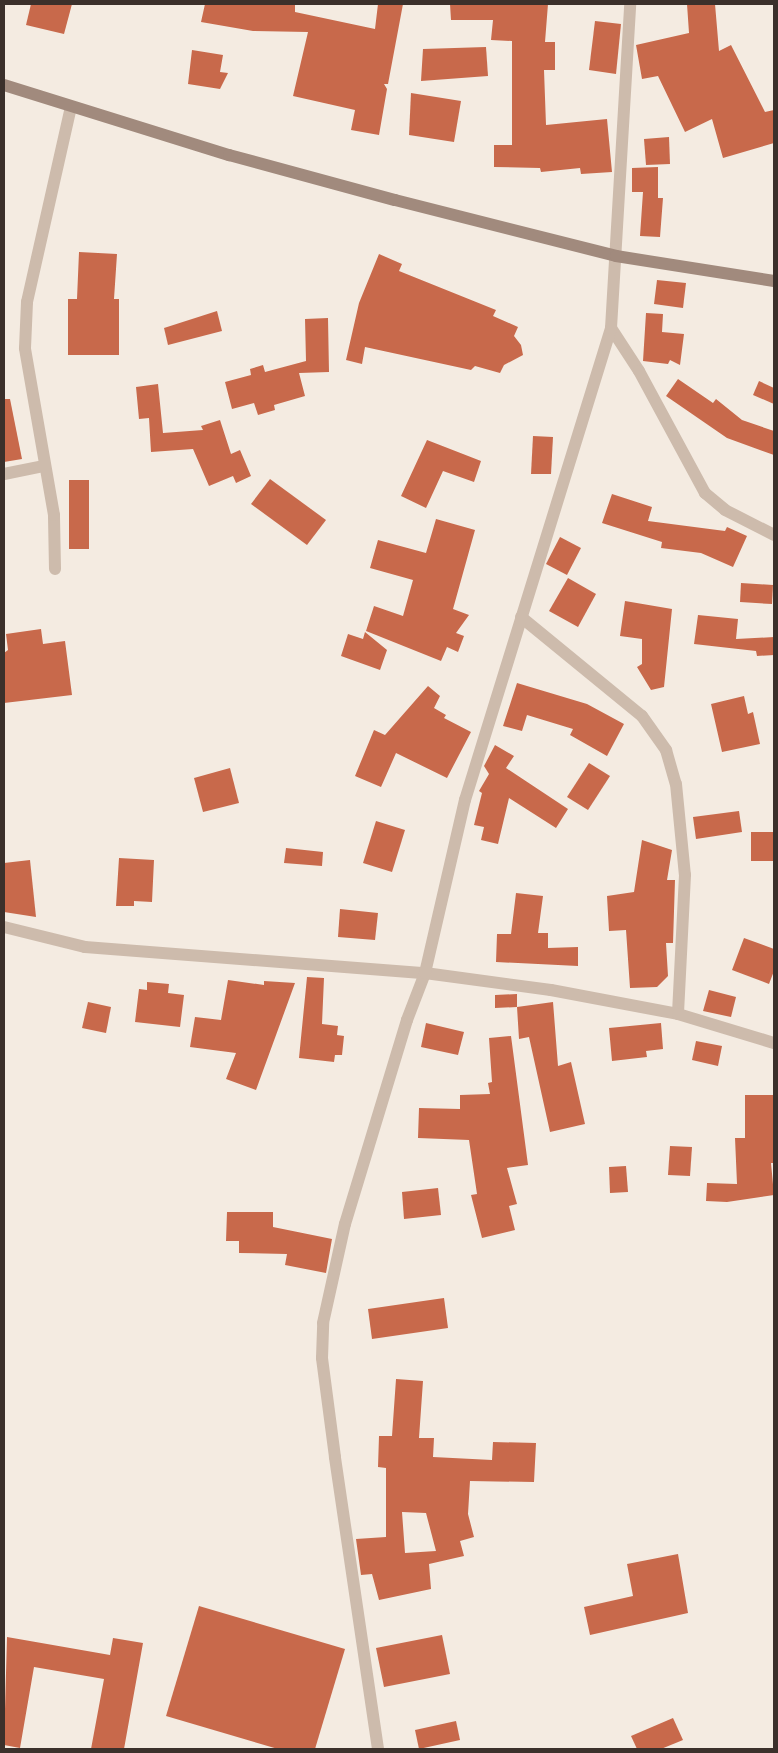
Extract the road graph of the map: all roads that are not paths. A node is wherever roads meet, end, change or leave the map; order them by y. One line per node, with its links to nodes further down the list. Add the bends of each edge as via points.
1 (630, 4): 4 (street)
2 (4, 85): 3 (main road)
3 (71, 107): 4 (main road, via 229,156); 7 (street, via 27,302 25,348)
4 (616, 256): 5 (main road); 6 (street)
5 (774, 281)
6 (611, 328): 9 (street, via 639,370 705,493 724,510); 11 (street)
7 (44, 466): 8 (street); 10 (street, via 54,515)
8 (4, 474)
9 (774, 535)
10 (55, 569)
11 (520, 617): 13 (street, via 465,800); 14 (street, via 642,716 666,750 676,784 685,875)
12 (4, 927): 13 (street, via 85,947)
13 (425, 974): 14 (street, via 551,990); 16 (street, via 404,1029 345,1224 323,1323 322,1358)
14 (678, 1014): 15 (street)
15 (774, 1043)
16 (378, 1749)

